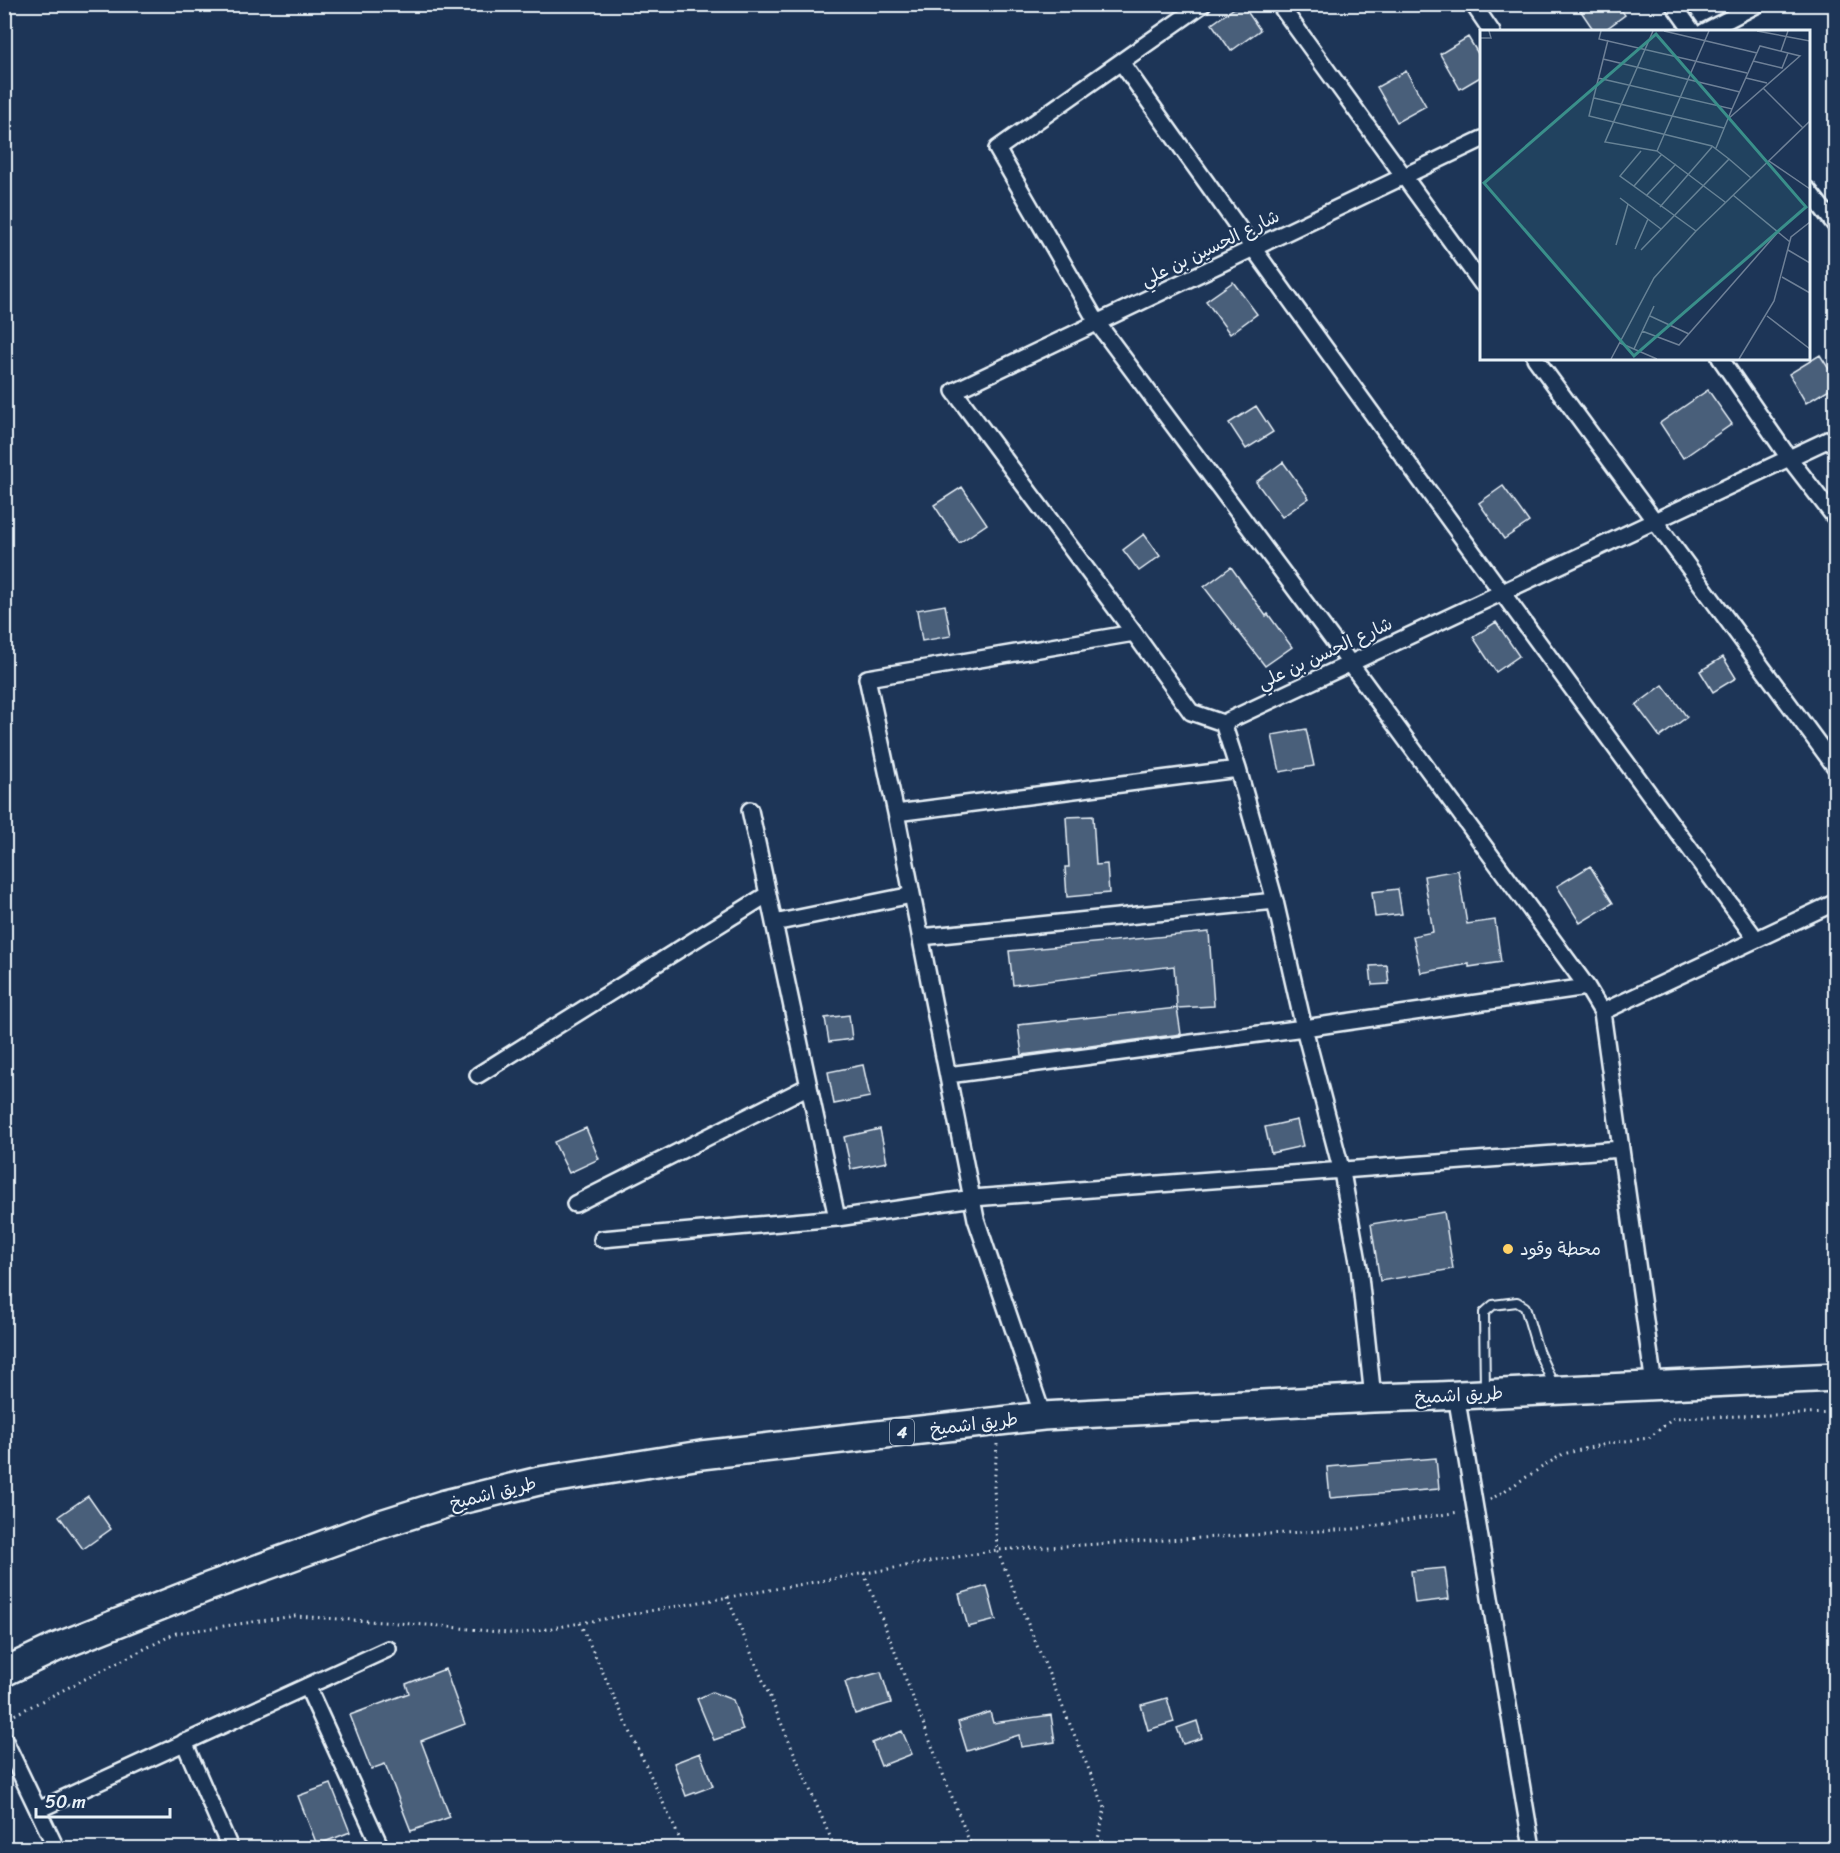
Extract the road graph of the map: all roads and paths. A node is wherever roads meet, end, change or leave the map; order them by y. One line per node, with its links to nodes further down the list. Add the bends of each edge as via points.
1 (1203, 4): 9 (street)
2 (1279, 4): 11 (street)
3 (1473, 4): 6 (street)
4 (1673, 4): 7 (street)
5 (1758, 4): 8 (street)
6 (1491, 30)
7 (1692, 30)
8 (1708, 30)
9 (1121, 62): 14 (street); 16 (street, via 997,149)
10 (1480, 140): 11 (street, شارع الحسين بن علي)
11 (1403, 177): 14 (street, شارع الحسين بن علي); 15 (street)
12 (1810, 191): 13 (street)
13 (1836, 226)
14 (1252, 249): 16 (street, شارع الحسين بن علي); 23 (street)
15 (1480, 282)
16 (1098, 324): 24 (street, شارع الحسين بن علي, via 954,391); 25 (street)
17 (1536, 360): 22 (street)
18 (1721, 360): 20 (street)
19 (1836, 436): 20 (street, شارع الحسن بن علي)
20 (1789, 458): 21 (street); 22 (street, شارع الحسن بن علي)
21 (1836, 519)
22 (1654, 521): 23 (street, شارع الحسن بن علي); 27 (street)
23 (1501, 592): 25 (street, شارع الحسن بن علي); 37 (street)
24 (1134, 633): 26 (street, via 1191,712); 30 (street, via 867,678)
25 (1350, 663): 26 (street, شارع الحسن بن علي); 38 (street)
26 (1223, 723): 28 (street)
27 (1836, 768)
28 (1238, 769): 30 (street); 33 (street)
29 (750, 810): 31 (street)
30 (896, 813): 32 (street)
31 (768, 894): 35 (street); 41 (street)
32 (912, 895): 35 (street); 36 (street)
33 (1275, 901): 36 (street); 40 (street)
34 (1835, 903): 37 (street)
35 (774, 923): 43 (street)
36 (921, 937): 42 (street)
37 (1756, 939): 39 (street)
38 (1587, 987): 39 (street); 40 (street)
39 (1602, 1012): 44 (street)
40 (1304, 1028): 42 (street); 45 (street)
41 (478, 1075)
42 (948, 1075): 46 (street)
43 (809, 1086): 47 (street); 48 (street)
44 (1622, 1149): 45 (street); 51 (street)
45 (1342, 1172): 46 (street); 55 (street, via 1359,1267)
46 (974, 1198): 48 (street); 57 (street, via 981,1233)
47 (575, 1204)
48 (837, 1218): 49 (street)
49 (602, 1239)
50 (1836, 1377): 51 (highway, طريق اشميخ / 4)
51 (1654, 1385): 52 (highway, طريق اشميخ / 4)
52 (1556, 1390): 53 (highway, طريق اشميخ / 4); 53 (lane, via 1538,1351 1528,1311 1513,1302 1493,1305 1484,1313)
53 (1485, 1394): 54 (highway, طريق اشميخ / 4)
54 (1456, 1395): 55 (highway, طريق اشميخ / 4); 59 (street)
55 (1373, 1398): 57 (highway, طريق اشميخ / 4)
56 (1836, 1413): 59 (path, via 1674,1418 1649,1438 1563,1454)
57 (1044, 1416): 58 (highway, طريق اشميخ / 4)
58 (999, 1421): 60 (path, via 994,1487); 65 (highway, طريق اشميخ / 4, via 701,1455 539,1481 445,1504 208,1587)
59 (1475, 1509): 60 (path, via 1353,1529); 78 (street)
60 (997, 1550): 61 (path); 77 (path, via 1105,1808)
61 (864, 1573): 62 (path); 76 (path)
62 (727, 1597): 63 (path); 75 (path)
63 (580, 1623): 67 (path, via 518,1634 295,1616 176,1633); 74 (path)
64 (388, 1649): 66 (street)
65 (4, 1672)
66 (307, 1686): 69 (street); 73 (street)
67 (4, 1720)
68 (4, 1740): 70 (street)
69 (184, 1742): 70 (street); 72 (street)
70 (38, 1810): 71 (street)
71 (56, 1848)
72 (230, 1848)
73 (381, 1848)
74 (684, 1848)
75 (835, 1848)
76 (972, 1848)
77 (1096, 1848)
78 (1532, 1848)

